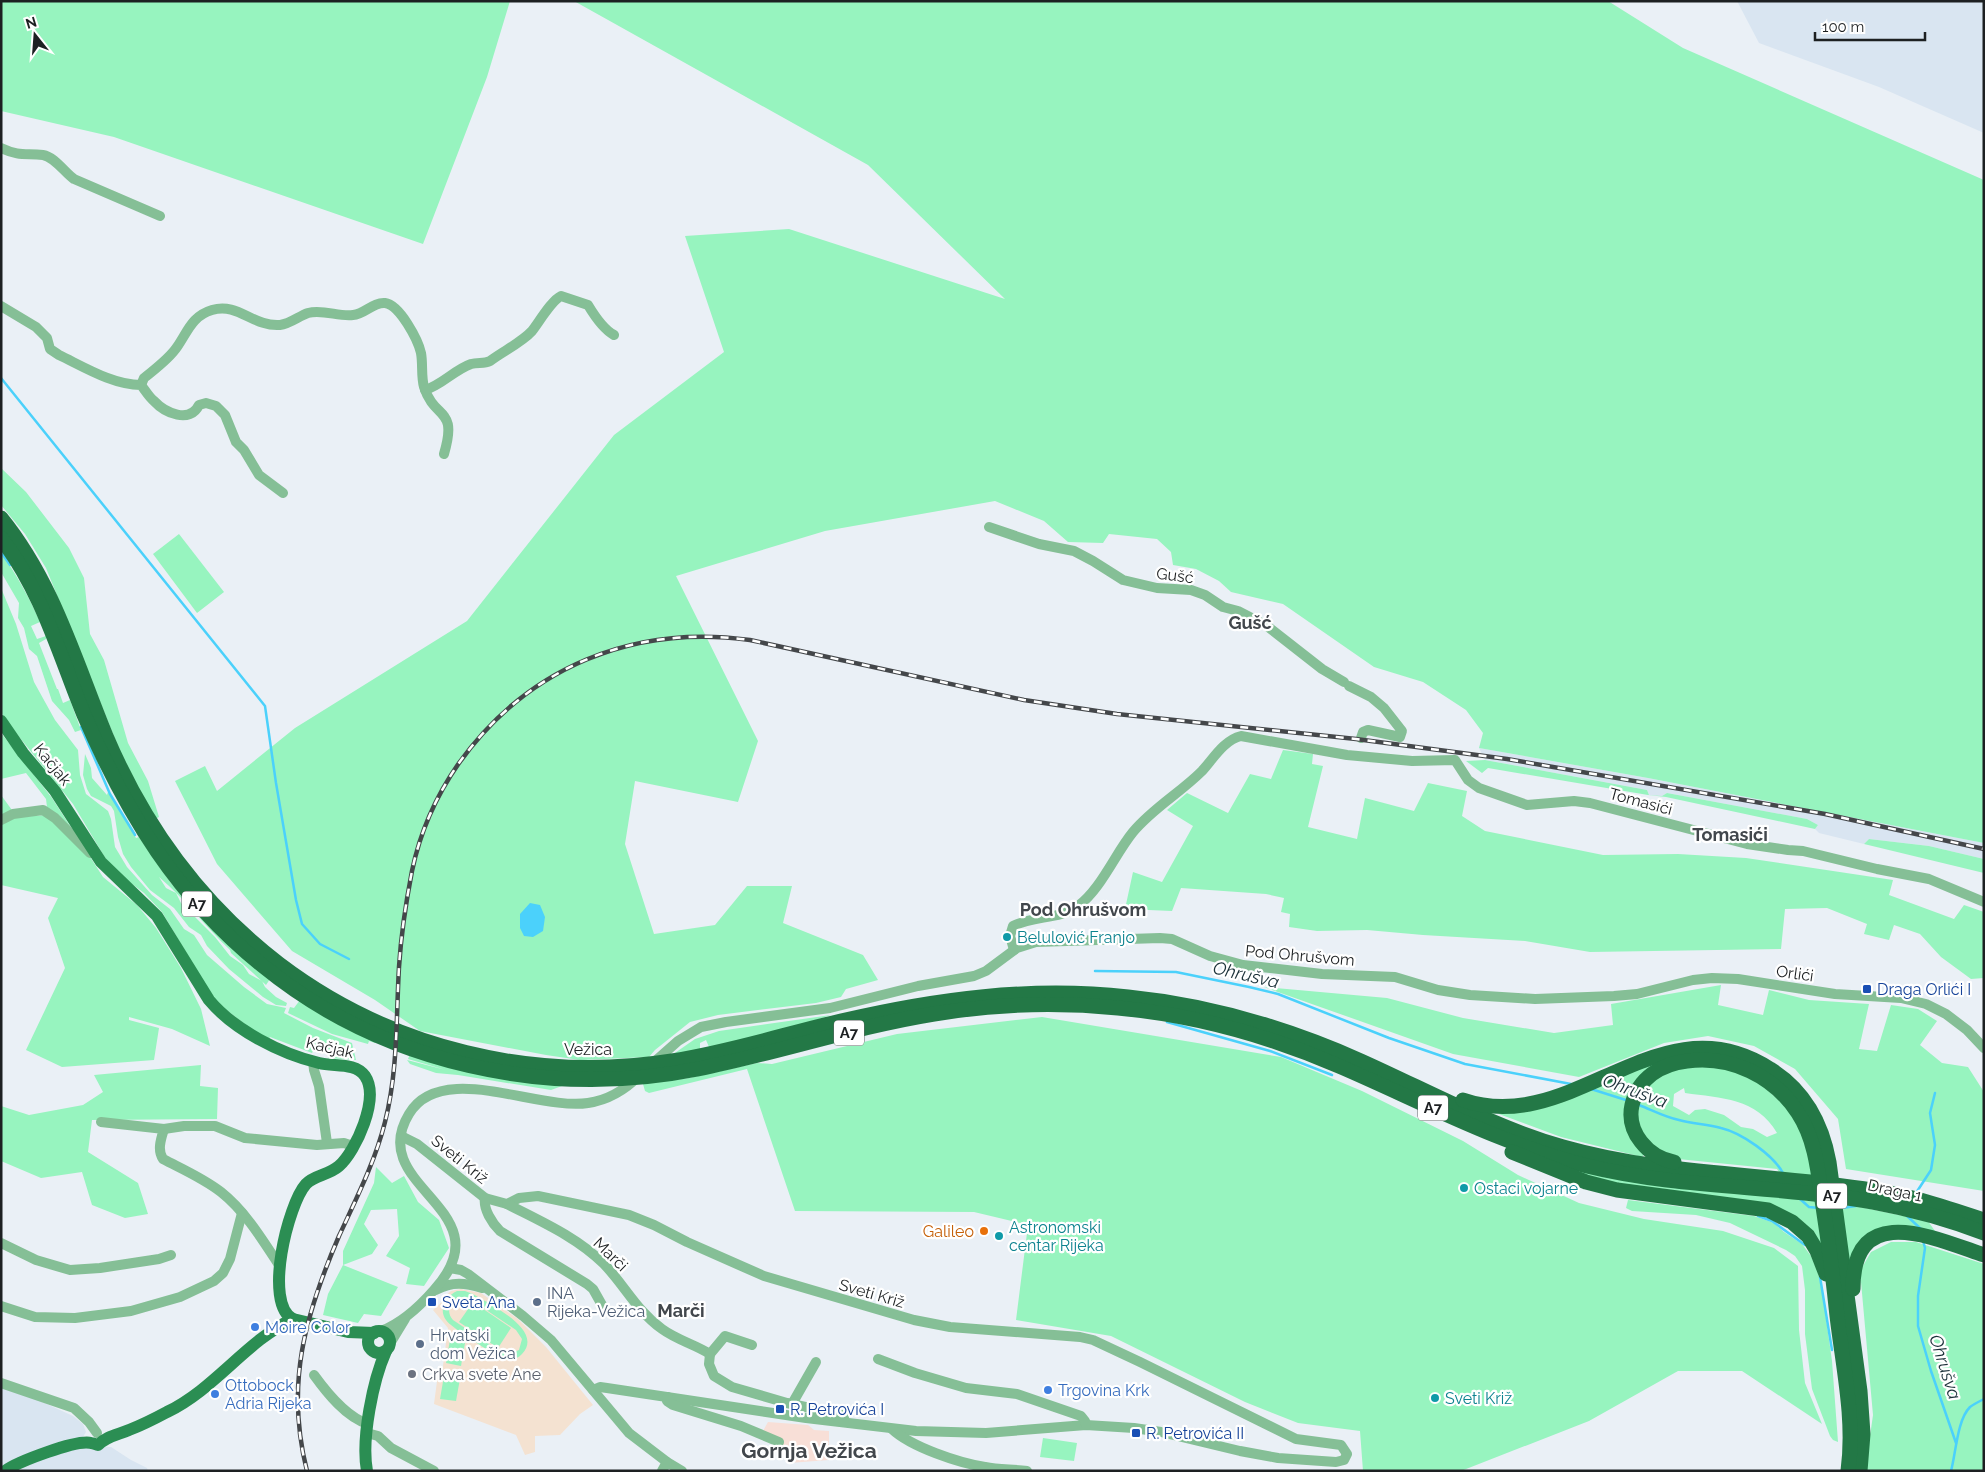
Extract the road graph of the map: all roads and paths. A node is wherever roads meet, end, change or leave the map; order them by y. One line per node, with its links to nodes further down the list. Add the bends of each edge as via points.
1 (1, 148): 2 (street, via 15,154 44,155 74,180)
2 (160, 216)
3 (1, 306): 5 (street, via 36,327 47,338 50,349 59,355 118,381)
4 (614, 335): 6 (street, via 588,305 562,296 553,300 530,333 490,361 471,364)
5 (141, 385): 6 (street, via 144,378 177,347 189,325 197,317 213,310 231,308 252,319 281,325 308,313 357,315 385,303 394,306 418,342); 8 (street, via 164,410 182,416 196,412 206,403 216,406 225,415 236,442 259,475)
6 (425, 390): 7 (street, via 450,426)
7 (444, 454)
8 (283, 493)
9 (1, 508): 13 (highway, via 42,568)
10 (1, 518): 13 (highway, A7)
11 (989, 527): 15 (street, Gušć, via 1039,544 1074,551 1128,582 1191,590 1205,595 1223,608 1238,611 1267,626 1346,684 1371,696 1402,731 1400,737 1364,730)
12 (4, 542): 22 (highway, A7, via 21,566 48,620 82,710 136,822 200,907 266,970 306,999 379,1036)
13 (50, 594): 22 (highway, A7, via 120,768 146,817 180,866 225,916 276,961 326,996)
14 (1, 721): 17 (main road, Kačjak, via 55,791)
15 (1359, 747): 18 (street, Tomasići, via 1412,761 1455,760 1468,780 1479,788 1527,805 1574,801 1590,803 1747,844 1803,850 1929,879); 19 (street, via 1299,748 1254,737 1234,738 1196,776 1149,815 1082,902 1062,914 1036,917 1013,926 1010,936)
16 (1, 820): 17 (street, Kačjak, via 13,814 43,810 90,853)
17 (94, 853): 25 (main road, Kačjak, via 157,916 216,1009 228,1020 275,1046)
18 (1984, 902)
19 (1014, 950): 20 (street, Pod Ohrušvom, via 1045,940 1160,938 1228,962 1250,966 1322,974 1395,977 1438,990 1470,995 1536,999); 28 (street, Pod Ohrušvom, via 974,976 818,1010 701,1027 673,1044 630,1086 600,1101 564,1104 450,1088 431,1094 417,1104 409,1114)
20 (1586, 997): 23 (street, Orlići, via 1625,996 1712,978 1835,994 1901,998 1926,1004 1946,1014 1968,1030)
21 (1194, 1013): 22 (highway, Vežica / A7, via 1122,996 1011,993 900,1008 701,1056 586,1068 528,1064); 22 (highway, A7, via 1088,1005 1012,1005 961,1010 898,1021 687,1071 626,1079 554,1079 485,1070 437,1057); 24 (highway, via 1226,1008 1287,1026 1448,1095 1472,1103 1502,1107 1546,1101 1638,1062); 31 (highway, A7, via 1301,1050 1530,1149 1605,1170); 68 (highway, via 1213,1029 1327,1067 1586,1182 1617,1190 1768,1210 1792,1222 1814,1244 1825,1271 1845,1418)
22 (413, 1043)
23 (1984, 1048)
24 (1680, 1056): 31 (highway, via 1649,1076 1638,1089 1631,1110 1638,1139 1647,1150); 68 (highway, via 1736,1065 1765,1079 1799,1114 1823,1163 1860,1391)
25 (313, 1061): 29 (street); 30 (main road, Kačjak, via 350,1067 366,1077 369,1103)
26 (101, 1122): 27 (street)
27 (164, 1129): 29 (street, via 215,1126 245,1138 317,1145); 34 (street, via 159,1154 163,1159 222,1192)
28 (401, 1136): 32 (street, Sveti Križ, via 417,1144); 39 (street, via 407,1168 452,1224)
29 (327, 1143): 30 (street)
30 (354, 1146): 42 (main road, Kačjak, via 344,1162 306,1184 299,1195)
31 (1678, 1171): 35 (highway, via 1874,1185 1928,1196); 36 (highway, Draga 1 / A7, via 1883,1192 1926,1201); 37 (highway, Draga 1 / A7, via 1870,1201 1931,1215)
32 (484, 1198): 33 (street, Sveti Križ); 47 (street, via 493,1224 500,1231 587,1284)
33 (506, 1204): 56 (street, Marči, via 558,1231 589,1252 612,1274 639,1310 661,1329); 65 (street, Sveti Križ, via 519,1198 538,1196 629,1215 764,1276 914,1320 950,1327 1093,1340 1296,1439 1336,1444 1347,1454 1344,1460 1336,1462 1278,1458 1161,1432)
34 (242, 1213): 42 (street); 48 (street, via 223,1273 214,1281 180,1297 131,1311 75,1318 34,1317)
35 (1984, 1214)
36 (1984, 1220)
37 (1984, 1233)
38 (1, 1243): 40 (street, via 36,1260 70,1270)
39 (455, 1252): 43 (street); 44 (street)
40 (171, 1255)
41 (1984, 1255): 68 (highway, via 1929,1236 1895,1232 1877,1238 1858,1256 1853,1282 1867,1407)
42 (279, 1265): 46 (main road, Kačjak)
43 (450, 1269): 44 (street); 45 (street)
44 (466, 1279): 45 (street); 61 (street, via 487,1290 551,1340)
45 (433, 1291): 49 (street)
46 (280, 1298): 50 (main road, Kačjak, via 284,1310); 53 (main road)
47 (602, 1305)
48 (1, 1306)
49 (408, 1315): 52 (street); 55 (street)
50 (296, 1320): 51 (main road); 53 (main road)
51 (348, 1332): 52 (main road); 55 (main road)
52 (377, 1332): 55 (main road, via 369,1338); 55 (main road, via 386,1333)
53 (269, 1333): 69 (main road, via 195,1396 170,1411 127,1431)
54 (752, 1345): 56 (street, via 725,1336)
55 (380, 1347): 66 (main road)
56 (710, 1354): 63 (street, via 710,1370 721,1381)
57 (878, 1359): 65 (street, via 966,1388 1017,1394 1080,1416)
58 (816, 1362): 63 (street)
59 (314, 1375): 66 (street, via 335,1401)
60 (1, 1383): 69 (street, via 74,1408 89,1422)
61 (593, 1390): 62 (street, via 600,1387); 71 (street, via 629,1433)
62 (668, 1397): 64 (street); 70 (street, via 667,1401 673,1405 741,1426)
63 (792, 1404): 64 (street, via 842,1415)
64 (844, 1422): 67 (street)
65 (1086, 1425): 67 (street, via 986,1433)
66 (368, 1428): 73 (main road); 74 (street, via 391,1448)
67 (892, 1429): 76 (street, via 908,1441 972,1464)
68 (1857, 1434): 77 (highway); 78 (highway)
69 (95, 1437): 72 (main road, via 27,1459)
70 (779, 1442)
71 (664, 1466): 75 (street)
72 (5, 1471)
73 (367, 1471)
74 (434, 1471)
75 (682, 1471)
76 (1027, 1471)
77 (1848, 1471)
78 (1860, 1471)

